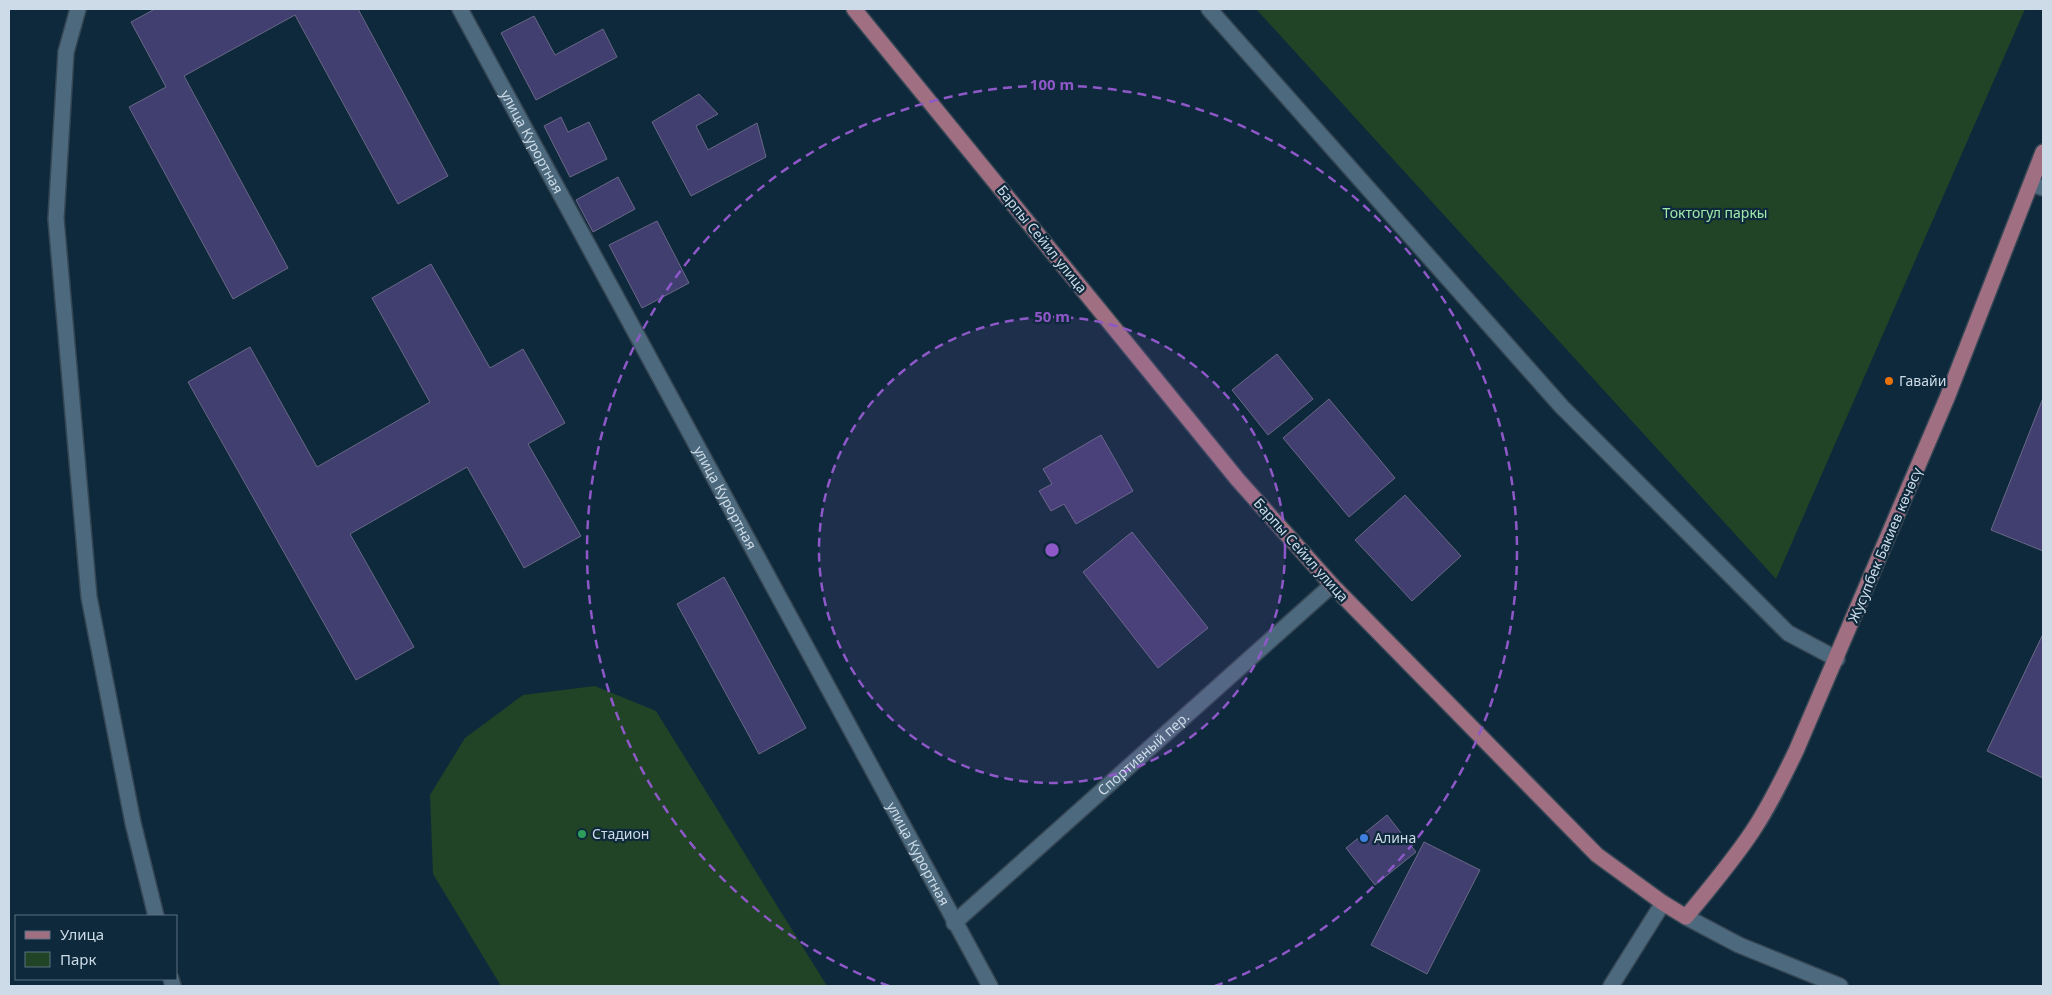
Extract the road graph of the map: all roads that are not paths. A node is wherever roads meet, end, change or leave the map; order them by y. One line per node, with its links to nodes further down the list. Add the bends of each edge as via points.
1 (78, 9): 10 (street, via 66,52 56,219 90,597 133,823)
2 (460, 9): 12 (street, улица Курортная)
3 (855, 9): 7 (main road, Барпы Сейил улица, via 1238,480)
4 (1209, 9): 8 (street, via 1562,407 1788,633)
5 (2043, 152): 6 (main road, Жусупбек Бакиев көчөсү)
6 (2037, 186): 8 (main road, Жусупбек Бакиев көчөсү)
7 (1332, 585): 9 (main road, Барпы Сейил улица, via 1597,855); 12 (street, Спортивный пер.)
8 (1837, 659): 11 (main road, Жусупбек Бакиев көчөсү, via 1796,751 1753,832)
9 (1663, 903): 11 (main road, Барпы Сейил улица); 14 (street)
10 (156, 915)
11 (1686, 917): 15 (street, Барпы Сейил улица, via 1739,946)
12 (954, 923): 13 (street, улица Курортная)
13 (990, 986)
14 (1611, 986)
15 (1840, 986)

